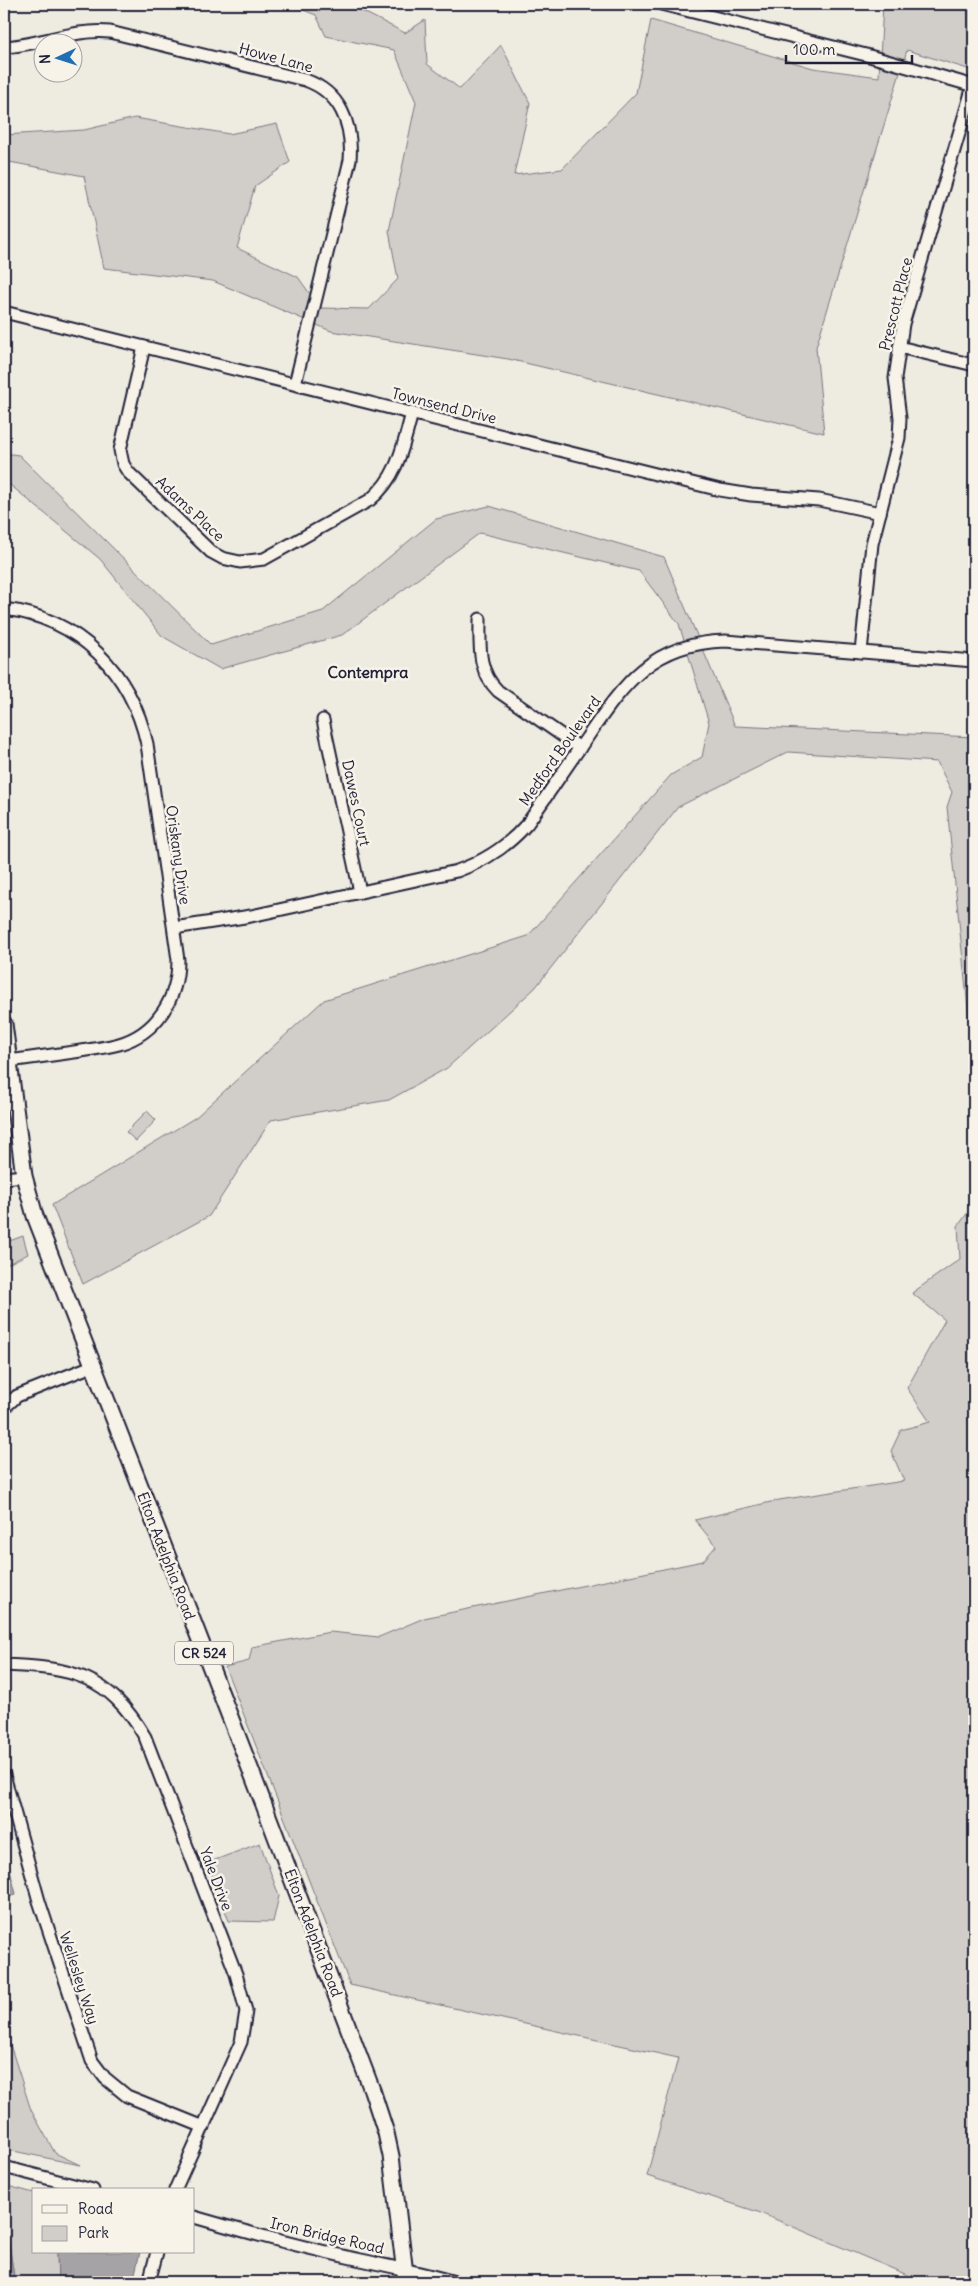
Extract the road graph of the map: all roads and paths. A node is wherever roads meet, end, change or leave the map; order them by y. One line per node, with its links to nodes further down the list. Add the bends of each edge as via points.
1 (661, 4): 3 (street, via 866,55)
2 (4, 47): 8 (street, Howe Lane, via 89,32 110,32 305,80 334,98 347,120 350,160)
3 (974, 86): 6 (street, Prescott Place, via 903,324)
4 (4, 312): 5 (street, Townsend Drive)
5 (144, 347): 8 (street, Townsend Drive); 9 (street, Adams Place, via 120,450 123,464 204,546 228,560 264,559 370,500 384,488 397,466)
6 (899, 347): 7 (street); 10 (street, Prescott Place, via 895,378 899,432)
7 (974, 365)
8 (295, 384): 9 (street, Townsend Drive)
9 (412, 413): 10 (street, Townsend Drive, via 720,490 819,500)
10 (880, 513): 13 (street, Prescott Place, via 870,554)
11 (4, 609): 18 (street, Oriskany Drive, via 26,612 73,632 106,659 126,688 140,718 147,744)
12 (480, 619): 16 (street, via 481,664 490,683)
13 (861, 652): 14 (street, Medford Boulevard); 16 (street, Medford Boulevard, via 725,641 694,644 657,659 636,674 615,697)
14 (974, 661)
15 (323, 720): 17 (street, Dawes Court)
16 (580, 748): 17 (street, Medford Boulevard, via 528,824 495,854 457,871)
17 (360, 892): 18 (street, Medford Boulevard, via 251,916)
18 (174, 928): 20 (street, Oriskany Drive, via 177,981 164,1011 150,1027 134,1038 112,1046)
19 (4, 1024): 20 (main road, Elton Adelphia Road / CR 524)
20 (9, 1061): 21 (main road, Elton Adelphia Road / CR 524)
21 (24, 1176): 22 (street); 23 (main road, Elton Adelphia Road / CR 524, via 40,1231)
22 (4, 1178)
23 (92, 1366): 24 (street, via 18,1396); 33 (main road, Elton Adelphia Road / CR 524, via 372,2090 391,2156)
24 (4, 1408)
25 (4, 1666): 27 (street, Yale Drive, via 46,1667 91,1680 120,1701 145,1737 236,1974 246,2011 241,2042)
26 (4, 1775): 27 (street, Wellesley Way, via 39,1901 92,2061 105,2078 127,2096)
27 (204, 2127): 30 (street, Yale Drive)
28 (4, 2167): 29 (street)
29 (85, 2188)
30 (176, 2188)
31 (195, 2217): 33 (street, Iron Bridge Road, via 360,2260)
32 (156, 2254): 34 (street)
33 (405, 2275): 35 (street, Iron Bridge Road)
34 (149, 2282)
35 (455, 2282)

